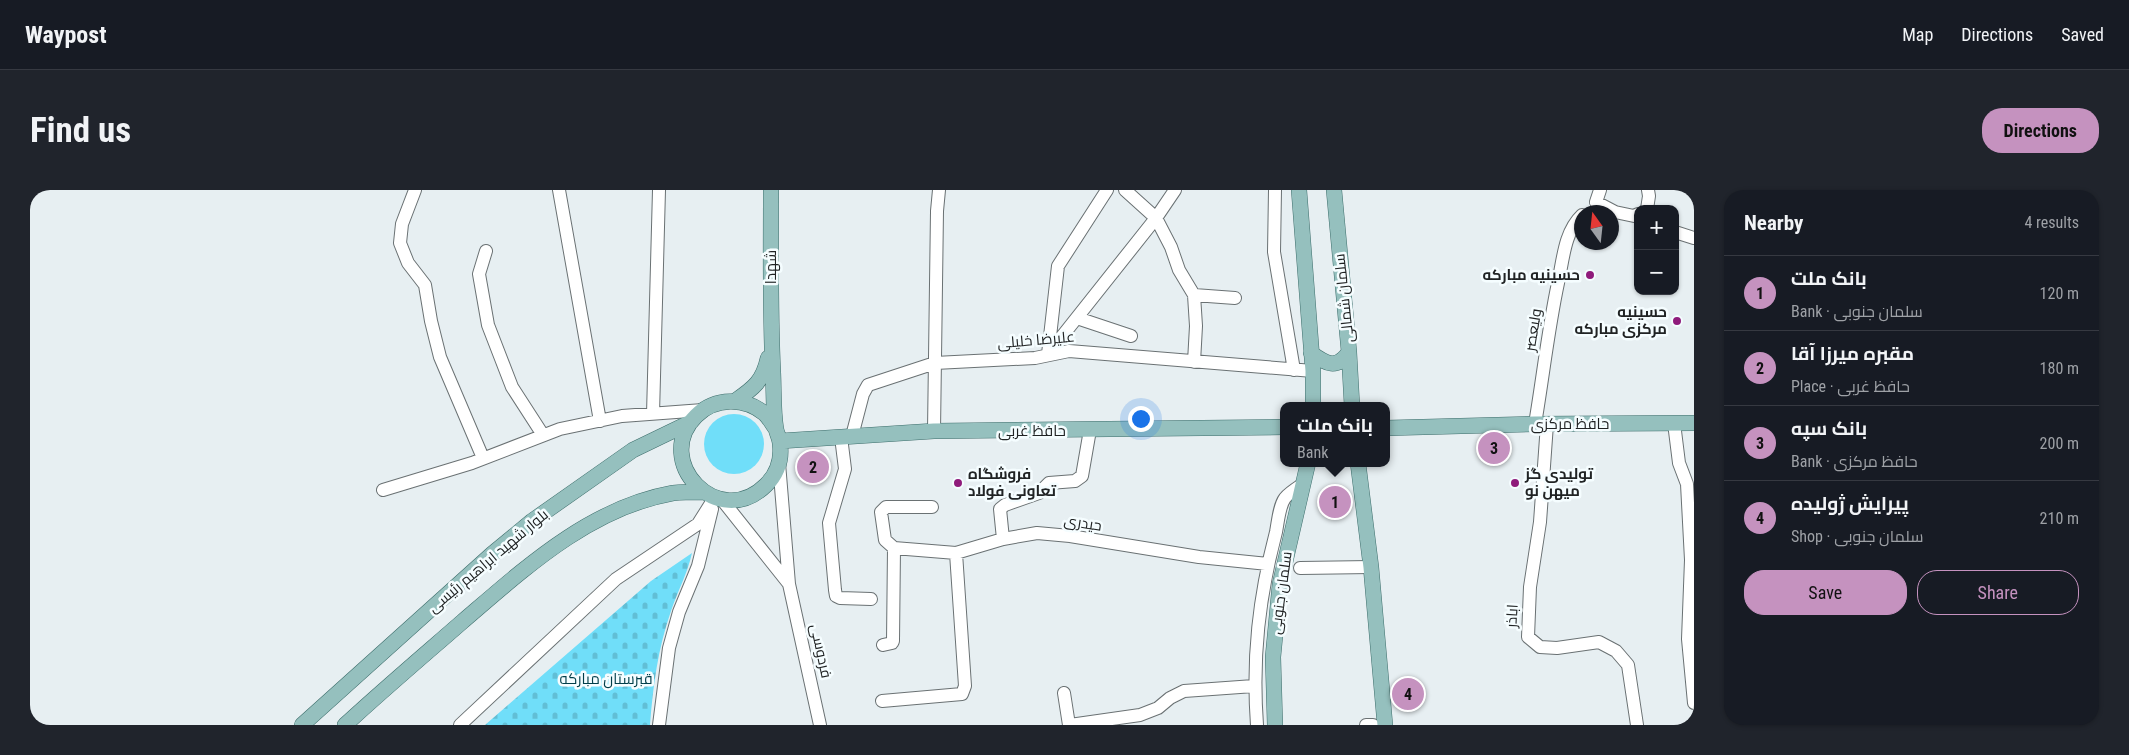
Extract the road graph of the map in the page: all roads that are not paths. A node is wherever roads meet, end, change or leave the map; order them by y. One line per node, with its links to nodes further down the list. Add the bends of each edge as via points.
1 (415, 190): 51 (street, via 402,224 400,243 408,263 425,285 440,357)
2 (559, 190): 39 (street)
3 (659, 190): 38 (street)
4 (771, 190): 25 (main road, شهدا)
5 (939, 190): 30 (street)
6 (1107, 190): 27 (street, via 1058,266)
7 (1125, 190): 16 (street)
8 (1175, 190): 16 (street)
9 (1274, 190): 31 (street, via 1274,252)
10 (1299, 190): 28 (main road)
11 (1334, 190): 26 (main road, سلمان شمالی)
12 (1648, 190): 14 (street)
13 (1598, 196): 15 (street, via 1615,212)
14 (1648, 205)
15 (1634, 216)
16 (1156, 218): 21 (street); 23 (street)
17 (1574, 224): 42 (street, ولیعصر, via 1565,247 1548,327)
18 (1679, 233): 19 (street)
19 (1694, 238)
20 (486, 251): 48 (street, via 479,274 488,325 512,387)
21 (1194, 295): 22 (street); 29 (street)
22 (1235, 298)
23 (1077, 318): 24 (street); 27 (street)
24 (1131, 336)
25 (772, 344): 33 (main road, via 764,374 752,389); 49 (main road)
26 (1349, 352): 28 (main road, via 1333,364 1326,364); 36 (main road, سلمان شمالی)
27 (1048, 354): 29 (street, علیرضا خلیلی, via 1069,351); 30 (street, علیرضا خلیلی, via 1035,358)
28 (1312, 354): 32 (main road)
29 (1194, 362): 31 (street, علیرضا خلیلی)
30 (935, 363): 47 (street); 50 (street, علیرضا خلیلی, via 868,385)
31 (1294, 370): 32 (street, علیرضا خلیلی)
32 (1313, 378): 34 (main road); 35 (main road)
33 (735, 401): 37 (main road, via 718,403); 49 (main road, via 766,415)
34 (1304, 402)
35 (1312, 402)
36 (1352, 402)
37 (703, 410): 38 (street); 40 (main road)
38 (653, 414): 39 (street)
39 (600, 421): 48 (street)
40 (691, 422): 57 (main road, via 681,451 684,467 692,481); 72 (main road, بلوار شهید ابراهیم رئیسی, via 633,450 532,521)
41 (1694, 423): 43 (main road, حافظ مرکزی)
42 (1541, 424): 43 (main road, حافظ مرکزی); 45 (main road, حافظ مرکزی); 83 (street, اباذر, via 1540,522 1530,588 1528,637 1540,647 1558,648 1598,642 1616,651 1628,665)
43 (1674, 424): 71 (street, via 1679,463 1687,484 1691,560 1688,639)
44 (1280, 428): 46 (main road, حافظ غربی)
45 (1390, 428)
46 (1090, 430): 47 (main road, حافظ غربی); 59 (street, via 1082,476 1074,481 1049,483 1039,493 1005,505 1000,509)
47 (934, 432): 50 (main road, حافظ غربی)
48 (543, 435): 51 (street)
49 (778, 435): 50 (main road, حافظ غربی); 52 (main road)
50 (846, 436): 66 (street, via 845,469 829,523 836,596)
51 (484, 458): 56 (street)
52 (779, 463): 57 (main road, via 772,479 760,491 739,500); 65 (street, فردوسی)
53 (1306, 467): 55 (main road, سلمان جنوبی)
54 (1358, 467): 63 (main road)
55 (1303, 484): 62 (street, via 1284,499); 79 (main road, سلمان جنوبی, via 1280,584 1273,657)
56 (383, 490)
57 (714, 497): 65 (street); 73 (main road, بلوار شهید ابراهیم رئیسی, via 674,493 642,501 605,516 564,539 519,573); 74 (street, via 698,524 616,579); 75 (street, via 698,566 679,612 669,648)
58 (932, 507): 60 (street, via 883,509 885,540)
59 (1003, 539): 61 (street, حیدری); 62 (street, حیدری, via 1037,533 1070,536 1191,556)
60 (894, 548): 61 (street, حیدری); 67 (street, via 893,641)
61 (956, 553): 70 (street, via 966,686 962,694)
62 (1268, 564): 68 (street, via 1258,616)
63 (1371, 567): 64 (street); 82 (main road)
64 (1300, 568)
65 (789, 584): 76 (street, فردوسی)
66 (871, 599)
67 (883, 644)
68 (1254, 686): 77 (street, via 1184,691 1158,708 1140,714); 78 (street)
69 (1064, 693): 77 (street)
70 (882, 701)
71 (1694, 703)
72 (302, 725)
73 (345, 725)
74 (460, 725)
75 (659, 725)
76 (820, 725)
77 (1069, 725)
78 (1257, 725)
79 (1275, 725)
80 (1366, 725): 81 (street)
81 (1373, 725)
82 (1385, 725)
83 (1637, 725)

